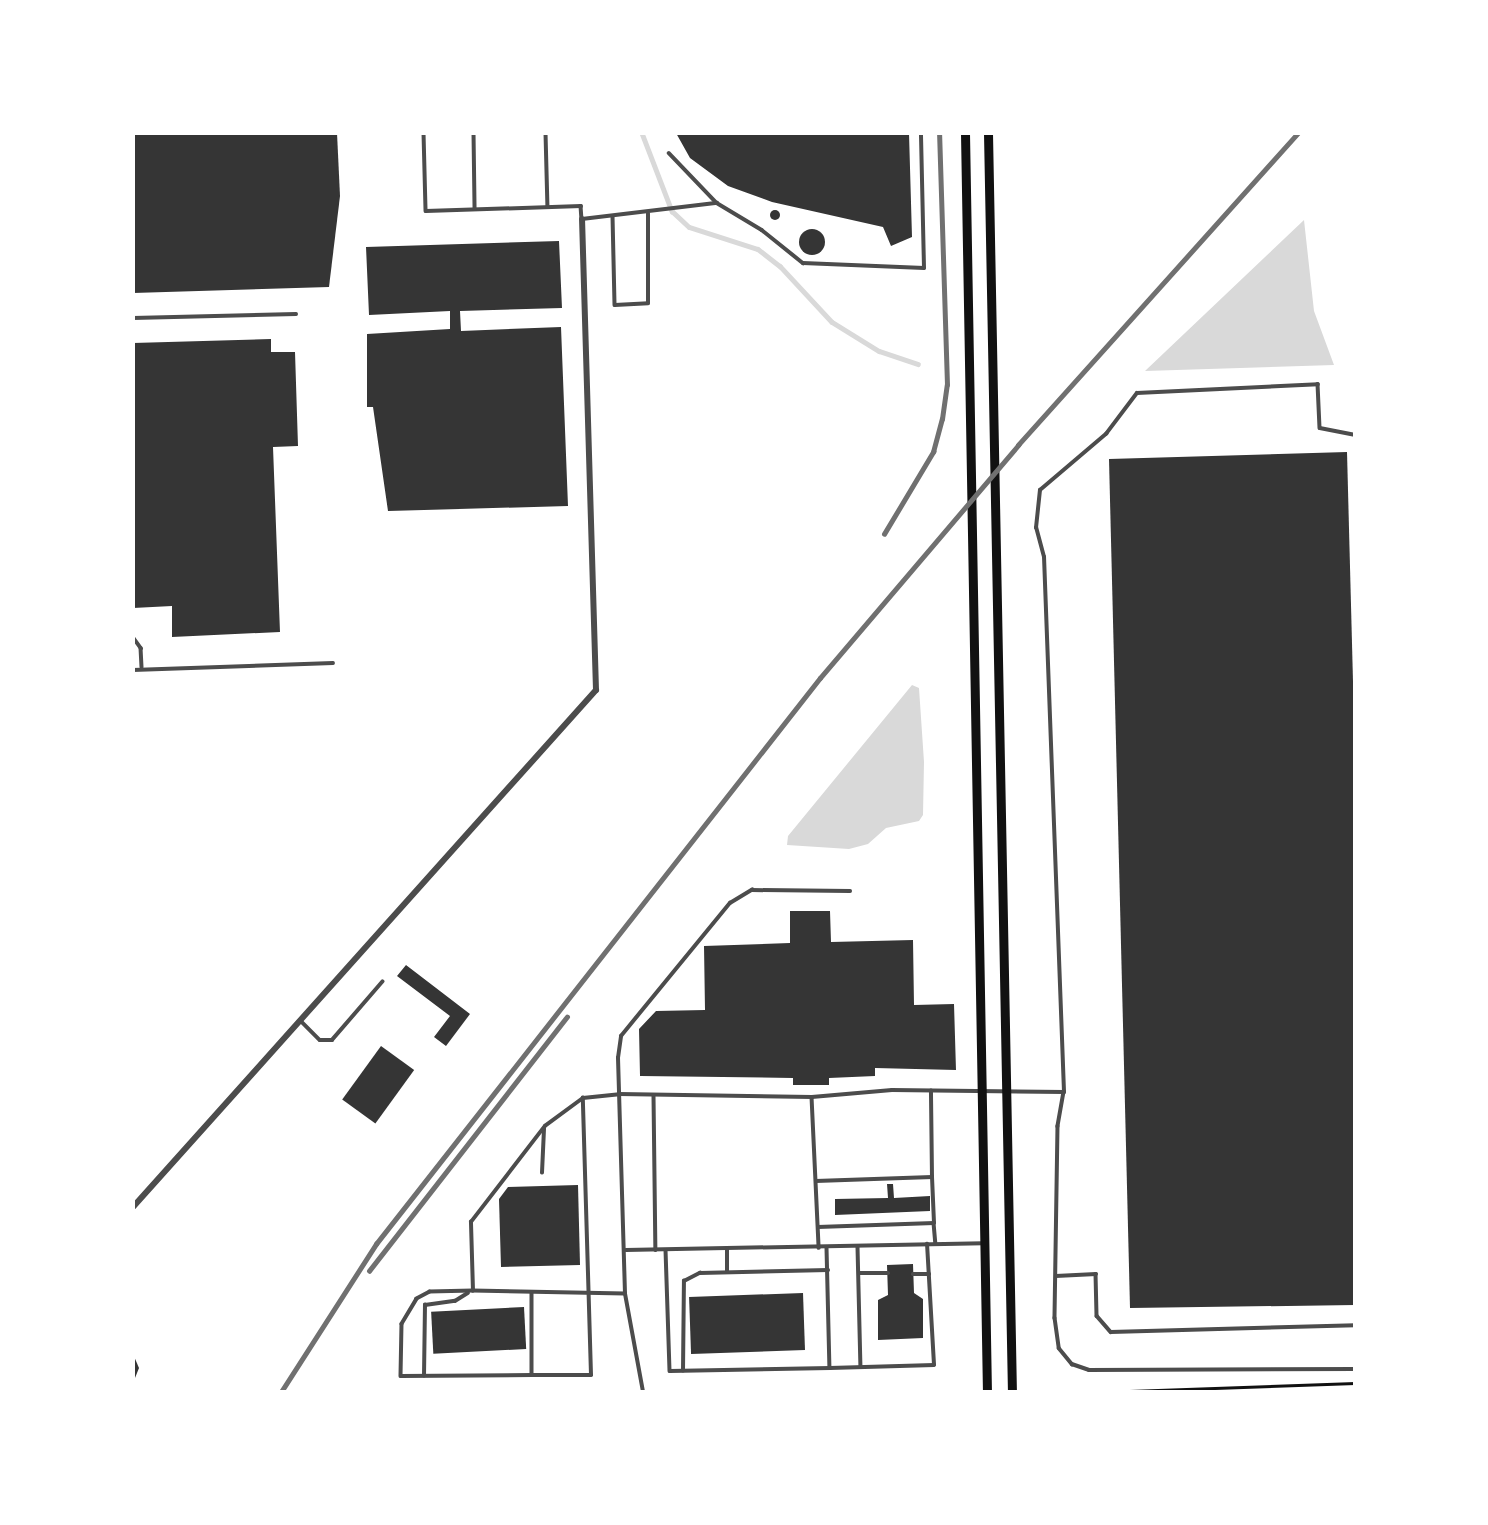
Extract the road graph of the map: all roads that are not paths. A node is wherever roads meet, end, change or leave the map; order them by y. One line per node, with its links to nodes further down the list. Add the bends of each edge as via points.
1 (424, 133): 10 (lane, via 426,211)
2 (474, 133): 10 (lane)
3 (546, 133): 9 (lane)
4 (921, 133): 8 (lane, via 924,268 803,263 762,230)
5 (965, 133): 26 (main road)
6 (988, 133): 28 (main road)
7 (669, 153): 8 (lane)
8 (717, 203): 11 (lane)
9 (548, 207): 10 (lane); 13 (lane, via 582,206)
10 (475, 209)
11 (648, 214): 12 (lane); 12 (lane, via 648,303 615,305)
12 (613, 216): 13 (lane)
13 (582, 219): 23 (street, via 596,690)
14 (296, 314): 15 (lane)
15 (133, 317)
16 (1355, 435): 25 (lane, via 1320,428 1318,384 1137,393 1105,434 1040,490 1036,528 1044,557)
17 (133, 637): 19 (lane, via 141,648)
18 (333, 663): 19 (lane)
19 (142, 667): 20 (lane)
20 (133, 670)
21 (850, 891): 27 (lane, via 752,890 730,902 621,1036)
22 (382, 982): 23 (lane, via 332,1040 320,1040)
23 (300, 1020): 36 (street)
24 (931, 1091): 26 (lane); 30 (lane); 34 (lane)
25 (1064, 1092): 28 (lane); 55 (lane, via 1058,1126)
26 (985, 1093): 28 (lane); 39 (main road)
27 (619, 1094): 29 (lane); 31 (lane); 45 (lane)
28 (1009, 1095): 69 (main road)
29 (654, 1096): 30 (lane); 46 (lane)
30 (812, 1097): 35 (lane)
31 (583, 1098): 32 (lane); 58 (lane)
32 (544, 1126): 33 (lane); 56 (lane, via 471,1222)
33 (542, 1173)
34 (932, 1177): 35 (lane); 37 (lane)
35 (816, 1181): 38 (lane)
36 (133, 1207)
37 (934, 1223): 38 (lane); 41 (lane)
38 (818, 1227): 43 (lane)
39 (985, 1243): 41 (lane); 68 (main road)
40 (927, 1244): 41 (lane); 42 (lane); 54 (lane)
41 (936, 1244)
42 (858, 1247): 44 (lane); 51 (lane)
43 (819, 1248): 44 (lane); 48 (lane)
44 (827, 1248): 49 (lane)
45 (625, 1250): 46 (lane); 59 (lane)
46 (656, 1250): 47 (lane)
47 (667, 1250): 48 (lane); 64 (lane, via 670,1371)
48 (727, 1250): 50 (lane)
49 (828, 1269): 50 (lane); 62 (lane)
50 (727, 1271): 64 (lane, via 700,1273 684,1281)
51 (859, 1273): 52 (lane); 61 (lane)
52 (888, 1273)
53 (913, 1274): 54 (lane)
54 (929, 1274): 61 (lane, via 934,1365)
55 (1056, 1276): 60 (lane, via 1096,1274 1097,1316 1111,1332); 63 (lane, via 1059,1348 1072,1364 1089,1370)
56 (471, 1292): 57 (lane); 66 (lane, via 455,1301 425,1305); 66 (lane, via 430,1292 417,1299 402,1324 401,1376)
57 (532, 1292): 58 (lane); 65 (lane)
58 (589, 1293): 59 (lane); 65 (lane, via 591,1375)
59 (625, 1294): 67 (lane)
60 (1355, 1325)
61 (861, 1367): 62 (lane)
62 (830, 1368): 64 (lane)
63 (1355, 1369)
64 (682, 1371)
65 (532, 1375): 66 (lane)
66 (424, 1376)
67 (643, 1392)
68 (987, 1392)
69 (1012, 1392)

